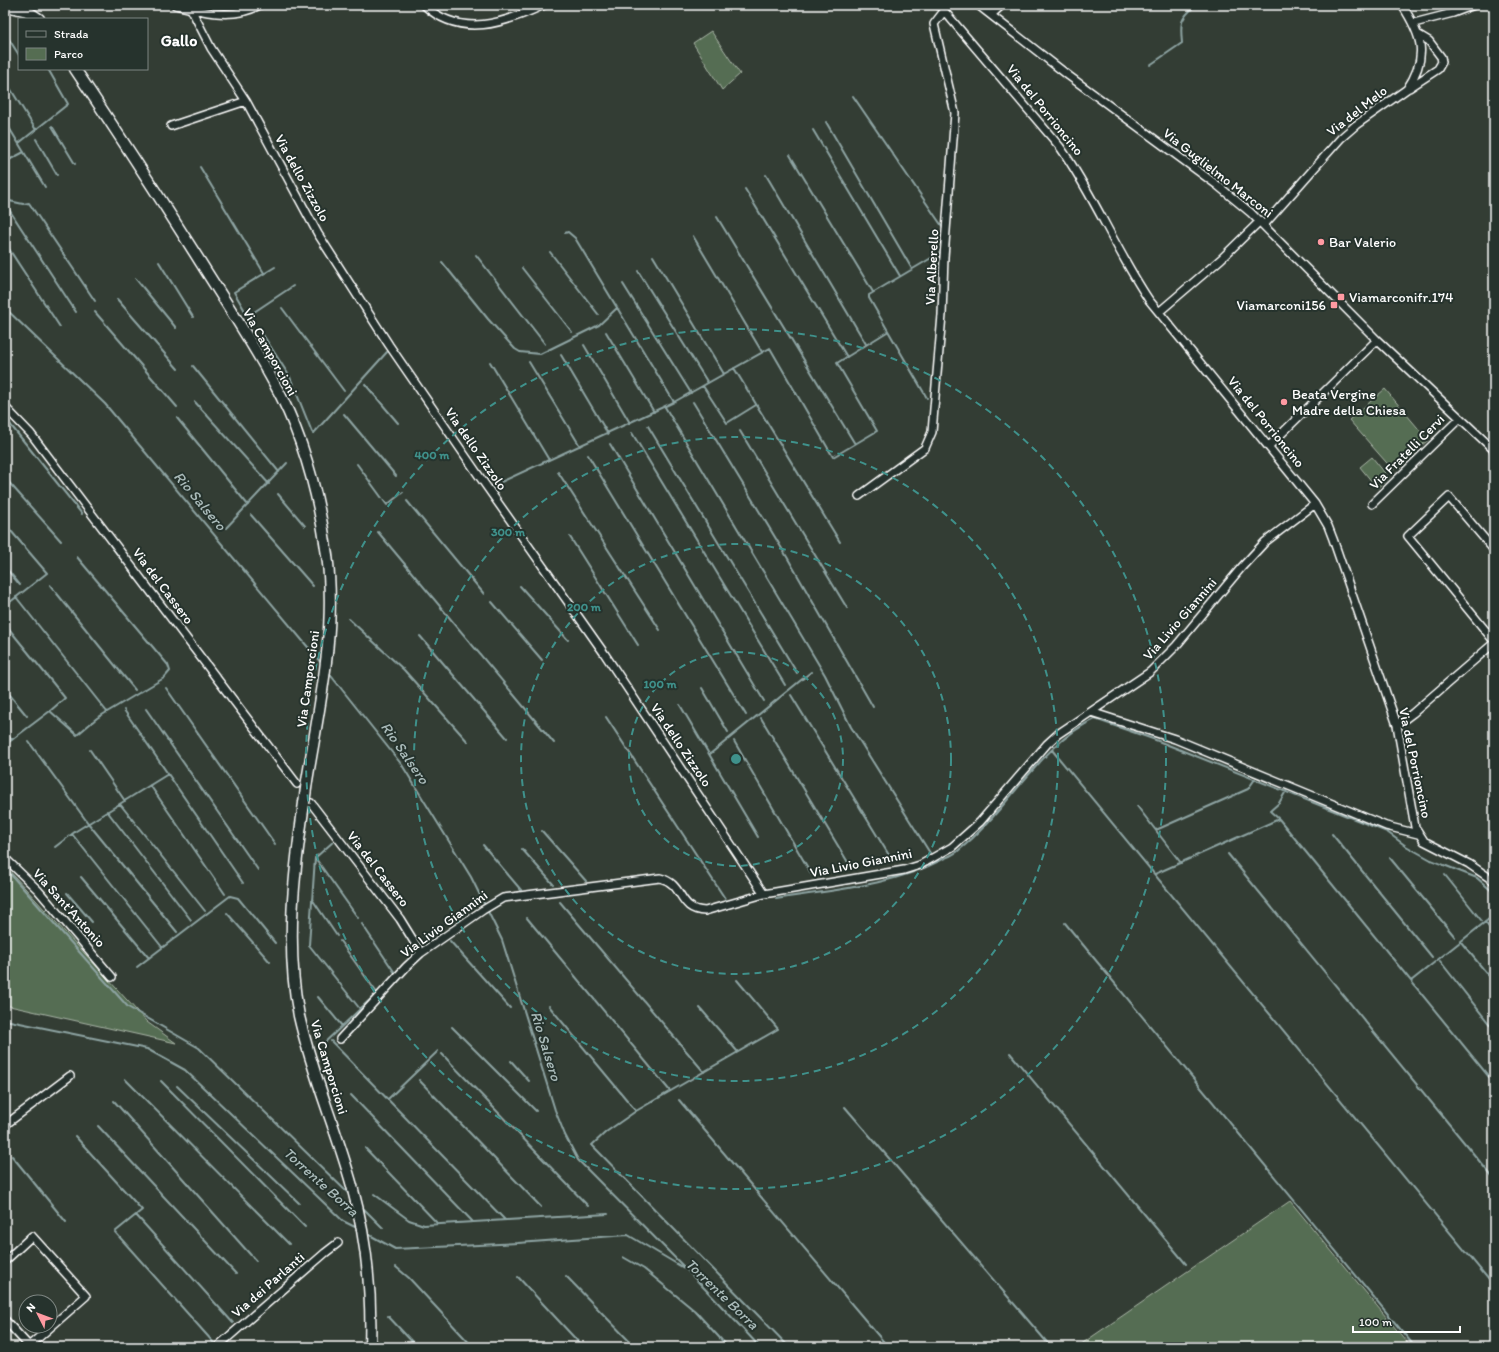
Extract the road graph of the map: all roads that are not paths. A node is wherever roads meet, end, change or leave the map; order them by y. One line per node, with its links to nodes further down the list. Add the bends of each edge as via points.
1 (31, 5): 15 (main road)
2 (175, 5): 11 (street)
3 (260, 5): 11 (street, via 240,13 226,14)
4 (424, 5): 5 (street, via 441,18 468,26 496,23)
5 (544, 5)
6 (978, 5): 13 (street, Via Guglielmo Marconi)
7 (1002, 5): 13 (street)
8 (1402, 5): 16 (street, Via del Melo)
9 (1474, 5): 16 (street)
10 (9, 6): 14 (main road)
11 (190, 7): 20 (street, Via dello Zizzolo, via 211,48)
12 (944, 8): 23 (street, Via del Porrioncino, via 1076,169 1131,272); 29 (street, Via Alberello, via 934,24 955,113 932,432 926,448)
13 (991, 15): 22 (street, Via Guglielmo Marconi, via 1217,185)
14 (38, 18)
15 (39, 18)
16 (1414, 23): 17 (street, Via del Melo)
17 (1419, 35): 19 (street, Via del Melo, via 1418,67); 19 (street, via 1429,41 1442,57 1442,62 1438,69)
18 (76, 70): 37 (main road, Via Camporcioni, bridge, via 148,178 245,333 275,385 297,434 314,489 327,556 330,611 328,647 307,781)
19 (1407, 89): 22 (street, Via del Melo, via 1341,138)
20 (246, 101): 21 (street); 41 (street, Via dello Zizzolo, via 318,234 389,345 604,653)
21 (171, 126)
22 (1262, 223): 23 (street, Via del Melo); 24 (street, Via Guglielmo Marconi)
23 (1159, 312): 27 (street, Via del Porrioncino)
24 (1377, 340): 26 (street, Via Guglielmo Marconi); 27 (street)
25 (5, 407): 36 (street, Via del Cassero, via 31,434)
26 (1460, 418): 28 (street, Via Guglielmo Marconi); 31 (street, Via Fratelli Cervi)
27 (1269, 446): 30 (street, Via del Porrioncino)
28 (1494, 450)
29 (859, 496)
30 (1315, 504): 34 (street, Via Livio Giannini, via 1265,542 1176,646 1150,672); 35 (street, Via del Porrioncino, via 1333,539)
31 (1372, 504)
32 (1494, 550): 33 (street, via 1449,497 1408,536)
33 (1494, 642): 35 (street, via 1413,714)
34 (1091, 712): 38 (street, via 1175,739 1386,826); 41 (street, Via Livio Giannini, via 1047,744 980,822 967,835 937,856 904,870)
35 (1397, 725): 38 (street, Via del Porrioncino)
36 (297, 784)
37 (308, 803): 42 (street, Via del Cassero, via 400,919); 51 (main road, Via Camporcioni, via 293,885 293,971 299,1014 310,1061 352,1185 360,1220 370,1312)
38 (1418, 834): 40 (street, Via del Porrioncino, via 1424,841 1469,864)
39 (5, 858): 43 (street, Via Sant'Antonio, via 38,890)
40 (1494, 881)
41 (764, 894): 42 (street, Via Livio Giannini, via 705,911 695,911 689,907 671,882 660,878 503,898)
42 (421, 954): 44 (street, Via Livio Giannini)
43 (112, 977)
44 (340, 1039)
45 (70, 1076): 46 (street)
46 (5, 1124)
47 (338, 1243): 50 (street, Via dei Parlanti)
48 (5, 1261): 49 (street, via 32,1236 86,1296 29,1346)
49 (5, 1320)
50 (217, 1347)
51 (370, 1347)

